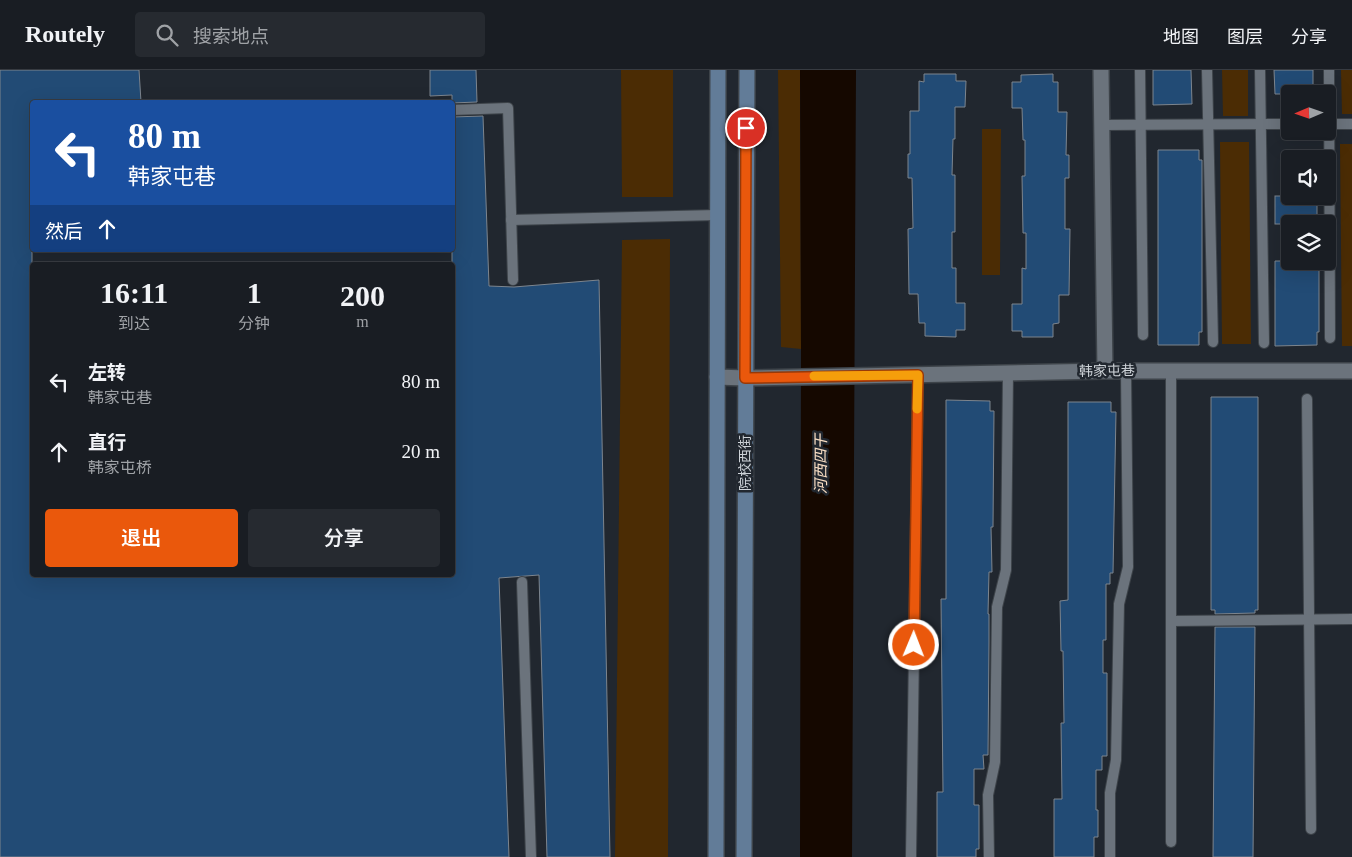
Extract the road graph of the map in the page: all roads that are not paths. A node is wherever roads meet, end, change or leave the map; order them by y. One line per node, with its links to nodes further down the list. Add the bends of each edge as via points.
1 (718, 70): 18 (main road, 院校西街)
2 (747, 70): 32 (main road, 院校西街)
3 (1101, 70): 10 (street)
4 (1140, 70): 11 (lane)
5 (1207, 70): 12 (lane)
6 (1260, 70): 13 (lane)
7 (1329, 70): 8 (lane)
8 (1329, 85)
9 (455, 110): 19 (lane, via 508,108)
10 (1102, 124): 11 (lane); 25 (street)
11 (1140, 124): 12 (lane); 21 (lane)
12 (1208, 124): 13 (lane); 23 (lane)
13 (1261, 124): 14 (lane); 24 (lane)
14 (1281, 124)
15 (1336, 124): 16 (lane)
16 (1352, 124)
17 (1328, 140): 22 (lane)
18 (717, 215): 19 (lane); 31 (main road, 院校西街)
19 (511, 220): 20 (lane)
20 (513, 280)
21 (1143, 335)
22 (1330, 338)
23 (1213, 342)
24 (1264, 342)
25 (1105, 371): 26 (street, 韩家屯巷); 29 (street, 韩家屯巷)
26 (1126, 371): 27 (street, 韩家屯巷); 45 (lane, via 1128,567 1118,604 1116,760 1110,793)
27 (1171, 371): 28 (street, 韩家屯巷); 37 (lane)
28 (1352, 371)
29 (1008, 373): 30 (street, 韩家屯巷); 44 (lane, via 1006,570 997,607 994,762 988,795)
30 (918, 375): 32 (street, 韩家屯巷); 43 (lane)
31 (717, 377): 32 (street); 41 (main road, 院校西街)
32 (745, 378): 42 (main road, 院校西街)
33 (1307, 399): 36 (lane)
34 (522, 582): 40 (lane)
35 (1352, 619): 36 (lane)
36 (1309, 620): 37 (lane); 38 (lane)
37 (1171, 621): 39 (lane)
38 (1311, 829)
39 (1171, 842)
40 (531, 857)
41 (716, 857)
42 (744, 857)
43 (911, 857)
44 (989, 857)
45 (1110, 857)

